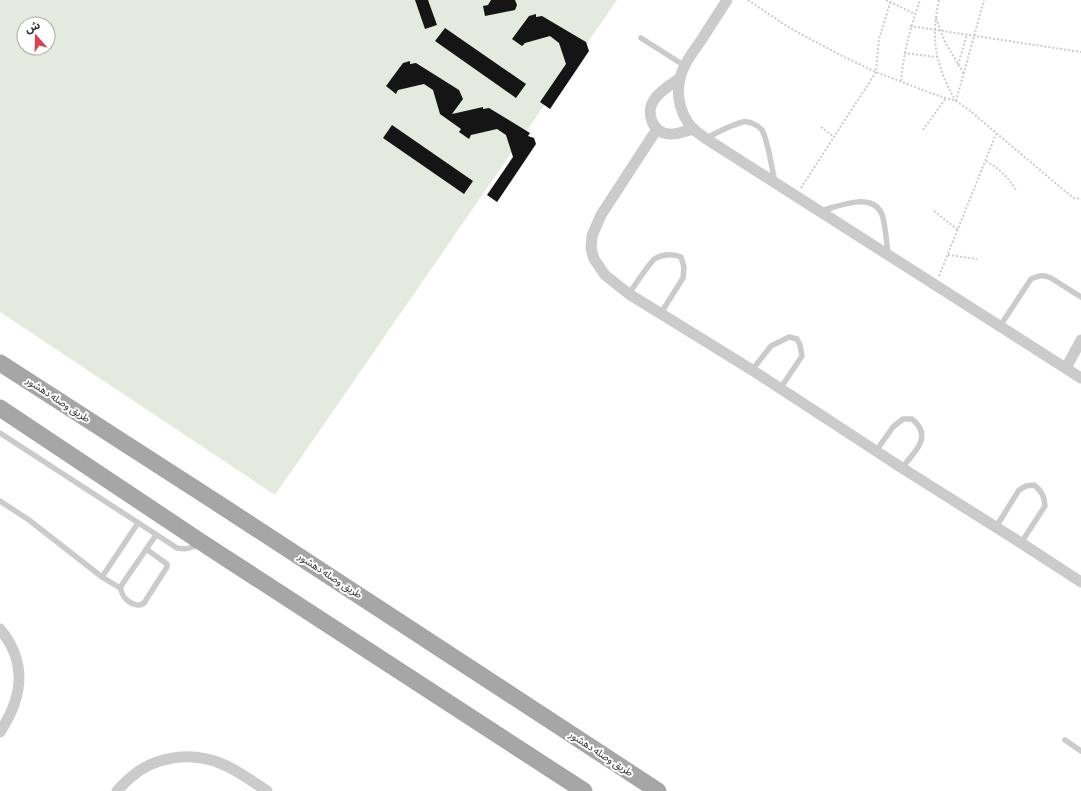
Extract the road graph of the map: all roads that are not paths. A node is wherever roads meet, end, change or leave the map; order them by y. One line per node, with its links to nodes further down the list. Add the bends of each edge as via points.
1 (727, 0): 3 (street)
2 (641, 38): 3 (lane)
3 (685, 66): 4 (street)
4 (680, 78): 5 (street, via 651,104 650,118); 6 (street, via 680,105 685,118)
5 (657, 129): 6 (street, via 669,134); 11 (street, via 601,215 592,236 591,248 594,259 605,275)
6 (694, 129): 7 (street)
7 (705, 138): 8 (street); 8 (lane, via 740,123 754,124 761,130 765,139)
8 (776, 183): 9 (street)
9 (820, 211): 10 (street); 10 (lane, via 864,201 874,205 881,212)
10 (888, 255): 14 (street)
11 (629, 294): 13 (street); 13 (lane, via 655,259 667,254 681,257 684,267 683,278)
12 (1081, 297): 14 (lane, via 1046,275 1038,276 1031,279)
13 (661, 313): 18 (street)
14 (1000, 326): 17 (street)
15 (1081, 340): 17 (street)
16 (2, 367): 42 (main road, طريق وصله دهشور, via 219,503)
17 (1066, 368): 19 (street)
18 (752, 370): 20 (street); 20 (lane, via 771,346 789,337 797,340 802,356)
19 (1081, 378)
20 (780, 389): 23 (street)
21 (0, 408): 29 (main road)
22 (0, 433): 26 (lane)
23 (876, 451): 24 (street); 24 (lane, via 893,427 903,419 912,419 923,433 921,442)
24 (902, 468): 27 (street)
25 (0, 501): 32 (lane, via 29,520)
26 (138, 523): 28 (lane); 32 (lane)
27 (996, 527): 30 (street); 30 (lane, via 1019,490 1034,485 1044,497 1045,506)
28 (156, 535): 29 (lane, via 184,550); 31 (lane)
29 (201, 542): 41 (main road)
30 (1021, 542): 33 (street)
31 (146, 549): 34 (lane); 34 (lane, via 167,566 146,601 136,606 123,596)
32 (102, 577): 34 (lane)
33 (1081, 582)
34 (120, 588)
35 (0, 629): 36 (street, via 16,657 20,678 10,718)
36 (0, 732)
37 (1065, 740): 38 (lane)
38 (1081, 751)
39 (117, 791): 40 (street, via 130,777 147,766 165,759 185,756 205,758 223,764)
40 (267, 791)
41 (584, 791)
42 (658, 791)

